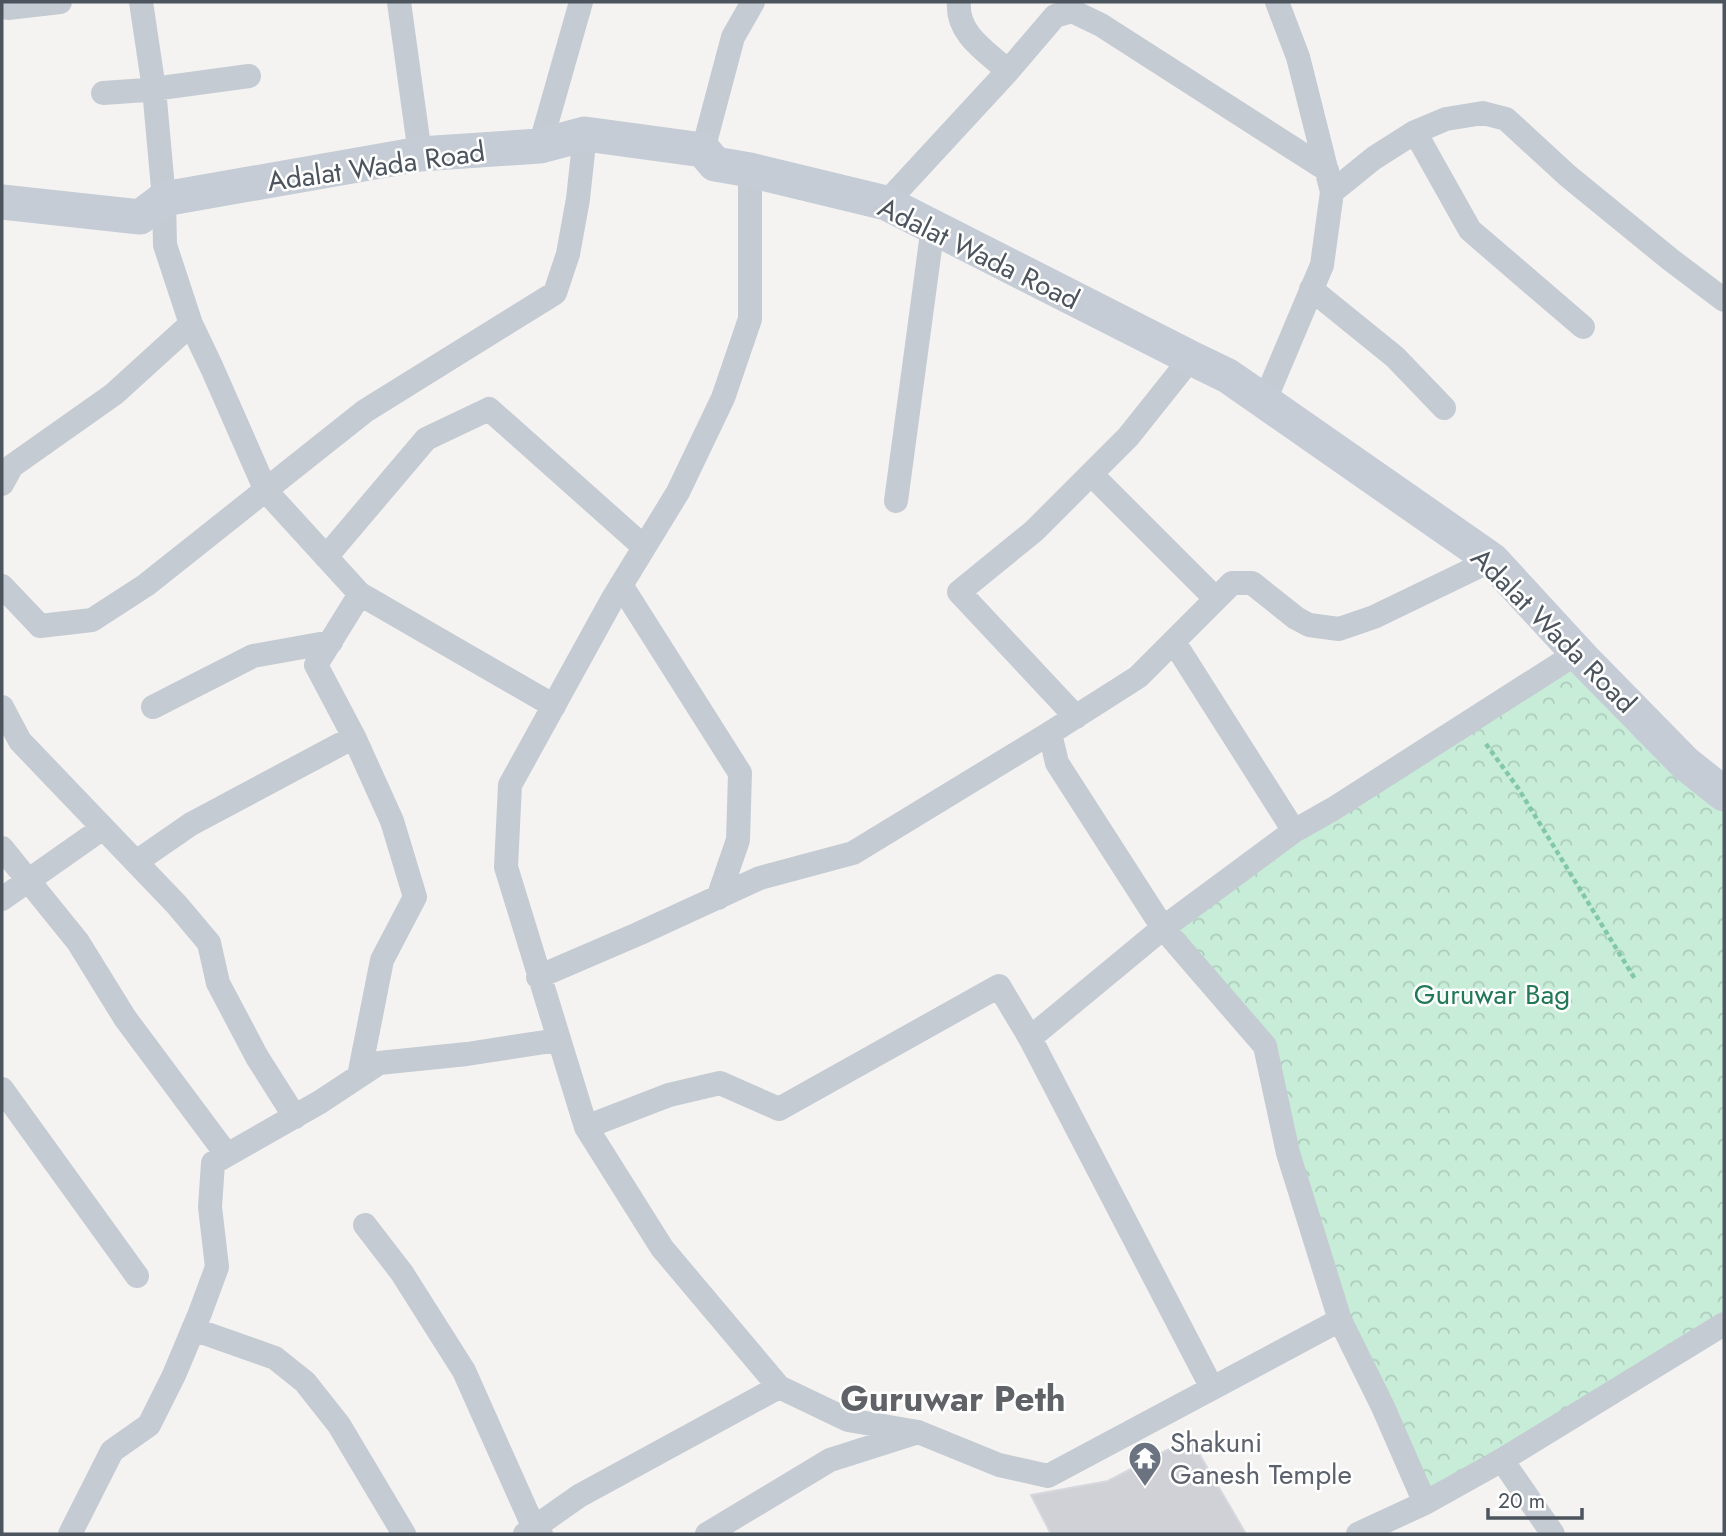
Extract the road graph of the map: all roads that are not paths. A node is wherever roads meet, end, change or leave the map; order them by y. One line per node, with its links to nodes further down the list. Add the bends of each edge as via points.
1 (61, 2): 8 (street)
2 (141, 2): 11 (street)
3 (399, 2): 17 (street)
4 (581, 2): 15 (street)
5 (753, 2): 16 (street, via 733,37)
6 (959, 2): 9 (street, via 961,24 970,37)
7 (1277, 2): 19 (street, via 1298,57)
8 (8, 8)
9 (1008, 71): 19 (street, via 1055,16 1072,11 1101,25); 22 (street)
10 (249, 76): 11 (street)
11 (154, 89): 12 (street); 20 (street)
12 (103, 93)
13 (1415, 132): 19 (street); 25 (street, via 1446,119 1483,113 1506,119 1568,176); 27 (street, via 1470,230)
14 (584, 134): 15 (main road, Adalat Wada Road); 16 (main road, Adalat Wada Road); 33 (street, via 578,200 555,293 365,411)
15 (540, 146): 17 (main road, Adalat Wada Road)
16 (703, 150): 18 (main road, Adalat Wada Road, via 715,164)
17 (420, 154): 20 (main road, Adalat Wada Road)
18 (750, 170): 22 (main road, Adalat Wada Road); 35 (street, via 750,319 723,398 678,492)
19 (1330, 181): 24 (street, via 1322,265)
20 (164, 199): 21 (main road, Adalat Wada Road, via 140,217); 26 (street, via 165,245)
21 (2, 202)
22 (886, 203): 23 (main road, Adalat Wada Road)
23 (933, 226): 28 (main road, Adalat Wada Road); 34 (street)
24 (1311, 289): 29 (street); 30 (street, via 1395,357)
25 (1724, 300)
26 (191, 324): 31 (street, via 114,394); 33 (street)
27 (1583, 327)
28 (1191, 358): 29 (main road, Adalat Wada Road); 32 (street, via 1128,437)
29 (1265, 400): 37 (main road, Adalat Wada Road)
30 (1444, 408)
31 (5, 472)
32 (1091, 474): 41 (street); 48 (street, via 1034,531 960,592)
33 (266, 491): 36 (street); 39 (street, via 146,585 92,620 40,626)
34 (896, 501)
35 (644, 547): 36 (street, via 489,409 426,439); 38 (street)
36 (326, 557): 40 (street)
37 (1492, 560): 41 (street, via 1339,629 1309,625 1252,583 1232,583); 44 (main road, Adalat Wada Road)
38 (621, 585): 46 (street); 57 (street, via 740,773 738,840)
39 (2, 586)
40 (360, 594): 42 (street); 46 (street)
41 (1216, 599): 43 (street)
42 (331, 642): 47 (street, via 253,656); 50 (street, via 316,665)
43 (1174, 642): 48 (street, via 1138,677); 53 (street)
44 (1577, 653): 51 (main road, Adalat Wada Road, via 1685,763); 53 (street)
45 (2, 706): 52 (street, via 20,741)
46 (554, 706): 60 (street, via 510,785 506,867)
47 (153, 707)
48 (1076, 717): 49 (street)
49 (1049, 733): 57 (street, via 853,853 760,878); 59 (street, via 1056,763)
50 (354, 737): 55 (street, via 191,824); 63 (street, via 392,821 415,897 382,960)
51 (1724, 793)
52 (103, 828): 55 (street); 56 (street)
53 (1294, 831): 59 (street)
54 (2, 848): 56 (street)
55 (136, 862): 65 (street, via 209,943 218,983)
56 (27, 881): 58 (street); 67 (street, via 78,942 124,1018)
57 (718, 898): 60 (street)
58 (2, 899)
59 (1163, 929): 61 (street); 70 (street, via 1265,1046 1288,1153)
60 (538, 977): 62 (street)
61 (1030, 1038): 66 (street, via 999,986 779,1109 720,1083 668,1095); 74 (street)
62 (558, 1040): 63 (street, via 379,1063); 66 (street)
63 (359, 1076): 65 (street)
64 (2, 1089): 69 (street)
65 (295, 1117): 67 (street)
66 (586, 1127): 73 (street, via 662,1248)
67 (227, 1155): 72 (street, via 214,1163 210,1207 217,1267)
68 (365, 1225): 78 (street, via 402,1273 464,1371)
69 (138, 1276)
70 (1340, 1320): 74 (street); 77 (street)
71 (1724, 1324): 76 (street)
72 (193, 1329): 79 (street, via 149,1425 112,1451); 80 (street, via 275,1358 305,1382 339,1425)
73 (779, 1387): 75 (street, via 848,1420); 78 (street, via 579,1496)
74 (1212, 1388): 75 (street, via 1048,1476 999,1465)
75 (918, 1432): 81 (street, via 830,1460)
76 (1502, 1460): 77 (street); 83 (street)
77 (1425, 1503): 82 (street)
78 (533, 1532)
79 (70, 1534)
80 (404, 1534)
81 (707, 1534)
82 (1358, 1534)
83 (1553, 1534)

